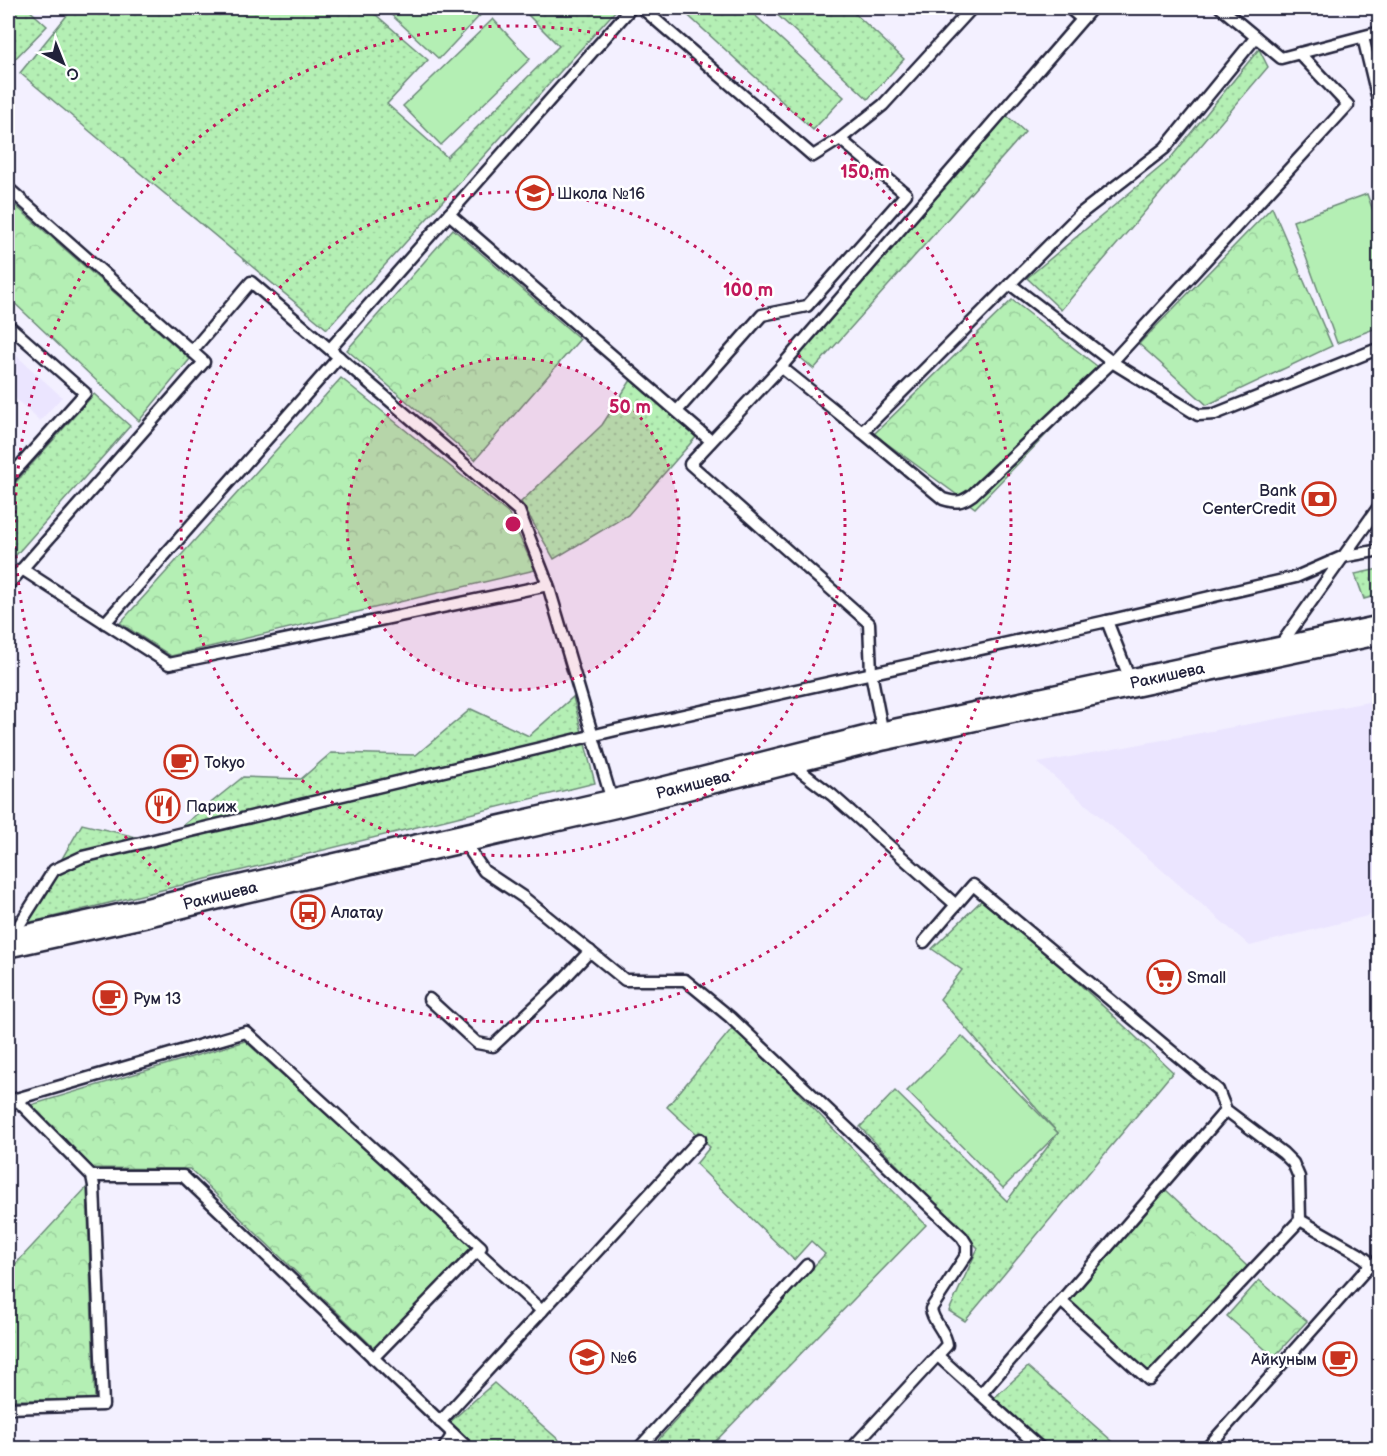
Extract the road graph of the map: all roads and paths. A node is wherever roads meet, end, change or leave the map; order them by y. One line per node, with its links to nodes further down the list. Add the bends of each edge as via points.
1 (631, 8): 15 (lane)
2 (642, 8): 13 (lane, via 813,156)
3 (972, 8): 13 (lane, via 883,105)
4 (1069, 8): 7 (lane)
5 (1092, 8): 7 (lane)
6 (1221, 8): 9 (lane)
7 (1082, 19): 23 (lane)
8 (1380, 32): 10 (lane)
9 (1256, 37): 11 (lane, via 1281,58); 16 (lane, via 1165,148 1080,214)
10 (1363, 37): 11 (lane); 12 (lane)
11 (1299, 53): 22 (lane, via 1348,105)
12 (1380, 108)
13 (840, 139): 24 (lane, via 906,194 807,306 762,315)
14 (8, 188): 20 (lane)
15 (449, 214): 19 (lane); 24 (lane)
16 (1010, 284): 22 (lane); 25 (lane)
17 (8, 324): 27 (lane, via 85,393)
18 (1380, 348): 22 (lane, via 1215,414 1198,415)
19 (330, 349): 20 (lane, via 251,282); 21 (lane)
20 (192, 351): 31 (lane, via 204,362)
21 (339, 357): 33 (lane, via 519,511); 35 (lane)
22 (1112, 362): 25 (lane, via 963,501 956,503 944,500)
23 (781, 367): 25 (lane); 26 (lane)
24 (677, 411): 26 (lane)
25 (862, 432)
26 (711, 441): 38 (lane, via 690,464 869,623)
27 (8, 479)
28 (1380, 505): 30 (lane)
29 (1380, 550): 30 (lane)
30 (1342, 557): 34 (lane, via 1296,577); 37 (lane)
31 (22, 569): 32 (lane); 35 (lane)
32 (8, 585)
33 (548, 585): 35 (lane, via 169,664); 40 (lane)
34 (1107, 621): 38 (lane); 39 (lane)
35 (105, 622)
36 (1380, 630): 37 (street, Ракишева)
37 (1275, 652): 39 (street, Ракишева)
38 (871, 673): 40 (lane); 41 (lane)
39 (1131, 683): 41 (street, Ракишева)
40 (594, 736): 43 (lane); 47 (lane, via 82,857 54,870)
41 (883, 736): 42 (street, Ракишева)
42 (787, 760): 43 (street, Ракишева); 45 (lane)
43 (613, 804): 44 (street, Ракишева)
44 (462, 839): 47 (street, Ракишева); 48 (lane, via 483,871 523,897)
45 (956, 905): 46 (lane); 52 (lane, via 973,885 1218,1090)
46 (924, 942)
47 (8, 943)
48 (590, 951): 49 (lane, via 493,1046 477,1043); 61 (lane, via 626,980 685,980 730,1017 962,1238 967,1254 931,1310 947,1338 948,1345)
49 (429, 999)
50 (16, 1099): 51 (lane); 54 (lane); 56 (lane, via 246,1032 481,1247)
51 (8, 1108)
52 (1226, 1110): 55 (lane, via 1293,1163 1299,1177); 59 (lane)
53 (700, 1139): 60 (lane)
54 (92, 1176): 62 (lane, via 183,1176); 64 (lane, via 103,1405)
55 (1300, 1220): 58 (lane); 59 (lane, via 1149,1380)
56 (477, 1251): 60 (lane); 62 (lane)
57 (807, 1264): 69 (lane)
58 (1375, 1267): 72 (lane)
59 (1061, 1301): 63 (lane)
60 (542, 1311): 65 (lane)
61 (938, 1356): 63 (lane); 70 (lane)
62 (373, 1358): 65 (lane)
63 (981, 1394): 71 (lane)
64 (8, 1408)
65 (440, 1422): 66 (lane)
66 (453, 1434): 67 (lane); 68 (lane)
67 (444, 1449)
68 (468, 1449)
69 (639, 1449)
70 (852, 1449)
71 (1040, 1449)
72 (1207, 1449)

